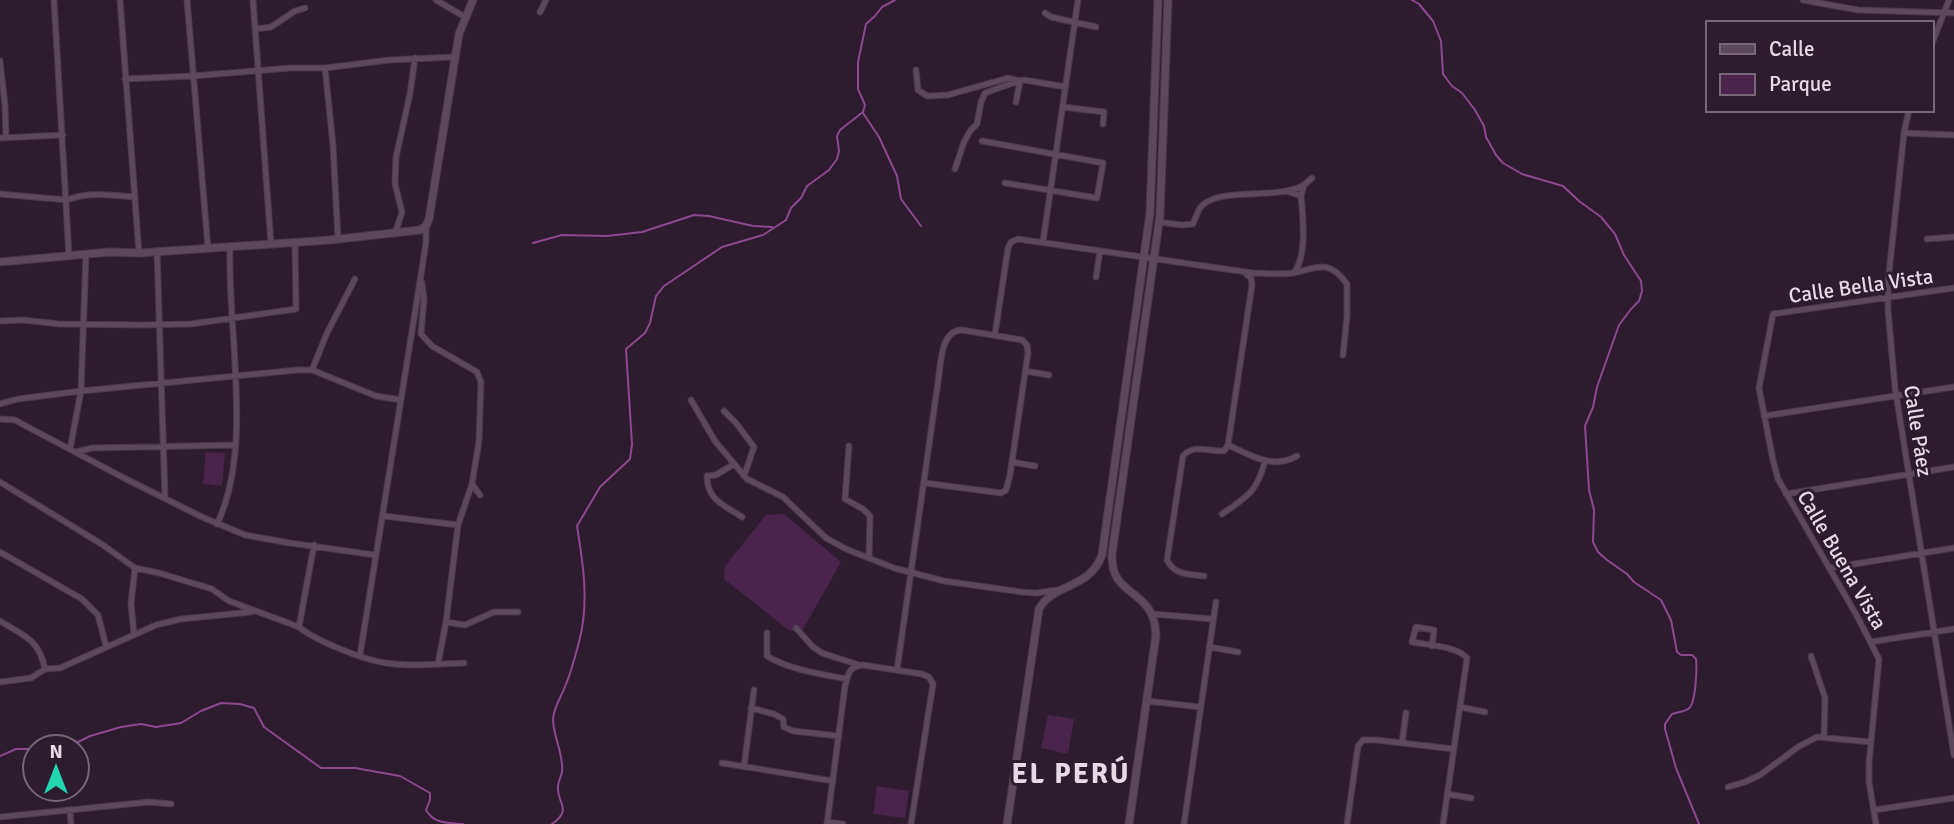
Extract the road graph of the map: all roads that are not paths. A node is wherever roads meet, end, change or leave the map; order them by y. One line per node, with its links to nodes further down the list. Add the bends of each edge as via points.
1 (54, 0): 38 (street)
2 (120, 0): 30 (street)
3 (187, 0): 29 (street)
4 (253, 0): 21 (street)
5 (436, 0): 18 (street)
6 (473, 0): 18 (street)
7 (546, 0): 14 (street)
8 (1078, 0): 19 (street)
9 (1158, 0): 69 (street, via 1152,196)
10 (1168, 0): 53 (street)
11 (1803, 0): 16 (street, via 1858,10)
12 (1949, 0): 16 (street)
13 (305, 8): 21 (street, via 271,27)
14 (540, 12)
15 (1045, 13): 19 (street)
16 (1944, 13): 17 (street); 22 (street)
17 (1954, 13)
18 (465, 17): 23 (street)
19 (1075, 23): 20 (street); 32 (street)
20 (1096, 27)
21 (256, 29): 28 (street)
22 (1933, 41)
23 (454, 57): 24 (street); 54 (street)
24 (415, 58): 26 (street); 55 (street, via 396,157 395,184 402,212)
25 (0, 61): 40 (street)
26 (325, 68): 28 (street); 57 (street)
27 (916, 70): 31 (street, via 918,90 927,96 948,95 1007,78)
28 (260, 71): 29 (street); 61 (street)
29 (193, 76): 30 (street); 63 (street)
30 (125, 79): 51 (street)
31 (1020, 81): 32 (street); 33 (street); 43 (street, via 985,93 977,124 964,142)
32 (1066, 87): 34 (street)
33 (1016, 102)
34 (1063, 107): 36 (street, via 1104,112); 42 (street)
35 (1909, 112): 37 (street, Calle Páez)
36 (1103, 124)
37 (1904, 133): 39 (street); 78 (street, Calle Páez)
38 (63, 135): 40 (street); 52 (street)
39 (1954, 135)
40 (3, 137)
41 (982, 141): 42 (street)
42 (1056, 156): 47 (street); 47 (street, via 1103,163 1097,198)
43 (955, 169)
44 (1312, 178): 46 (street)
45 (1006, 183): 47 (street)
46 (1304, 185): 48 (street); 50 (street)
47 (1051, 191): 60 (street)
48 (1289, 192): 50 (street); 53 (street, via 1227,196 1201,207 1193,224)
49 (0, 194): 52 (street)
50 (1301, 196): 73 (street, via 1300,260)
51 (135, 197): 52 (street, via 91,194); 66 (street)
52 (67, 200): 68 (street)
53 (1159, 222): 70 (street)
54 (426, 226): 55 (street); 74 (street)
55 (395, 234): 57 (street)
56 (1954, 237): 58 (street)
57 (338, 239): 59 (street)
58 (1927, 239)
59 (295, 242): 61 (street); 80 (street, via 296,309)
60 (1043, 242): 65 (street); 84 (street, via 1018,239 1007,248)
61 (271, 244): 62 (street)
62 (230, 247): 63 (street); 80 (street)
63 (208, 248): 64 (street)
64 (157, 251): 66 (street); 83 (street)
65 (1100, 251): 69 (street); 75 (street)
66 (139, 253): 67 (street)
67 (86, 254): 68 (street); 82 (street)
68 (69, 256): 71 (street)
69 (1144, 257): 70 (street); 134 (street, via 1102,555 1088,576)
70 (1154, 258): 72 (street); 138 (street, via 1112,559 1124,587)
71 (0, 262)
72 (1239, 270): 73 (street); 101 (street, via 1251,278 1252,285)
73 (1292, 273): 85 (street, via 1326,267 1347,284)
74 (421, 275): 94 (street); 115 (street, via 421,334 432,346 477,372 481,382)
75 (1096, 277)
76 (355, 279): 86 (street)
77 (1954, 288): 78 (street, Calle Bella Vista)
78 (1888, 299): 79 (street, Calle Bella Vista); 93 (street, Calle Páez)
79 (1773, 314): 98 (street, Calle Buena Vista, via 1759,382)
80 (231, 319): 83 (street); 89 (street)
81 (0, 321): 82 (street)
82 (83, 324): 83 (street); 92 (street)
83 (160, 325): 90 (street)
84 (995, 334): 87 (street, via 1023,340 1028,353); 114 (street, via 954,330 948,335)
85 (1343, 355)
86 (312, 370): 89 (street); 94 (street, via 376,396)
87 (1026, 371): 88 (street); 107 (street)
88 (1049, 374)
89 (234, 376): 90 (street); 100 (street)
90 (162, 384): 92 (street); 103 (street)
91 (1954, 387): 93 (street)
92 (81, 391): 96 (street); 104 (street)
93 (1896, 397): 98 (street); 111 (street, Calle Páez)
94 (401, 400): 120 (street)
95 (691, 400): 108 (street)
96 (0, 404)
97 (724, 411): 112 (street, via 754,447)
98 (1764, 416): 116 (street, Calle Buena Vista, via 1775,469)
99 (0, 419): 104 (street, via 15,420)
100 (235, 445): 103 (street); 122 (street, via 230,483)
101 (1228, 445): 106 (street); 133 (street, via 1224,451 1194,448 1182,456 1167,560 1178,572)
102 (849, 446): 129 (street, via 845,499 870,516)
103 (164, 447): 104 (street); 118 (street)
104 (73, 450): 118 (street)
105 (1297, 456): 106 (street, via 1276,463)
106 (1265, 461): 119 (street, via 1249,496)
107 (1012, 462): 109 (street); 114 (street, via 1001,494)
108 (734, 464): 112 (street); 121 (street, via 707,476 707,487 716,500)
109 (1035, 466)
110 (1954, 467): 111 (street)
111 (1909, 474): 116 (street); 127 (street, Calle Páez)
112 (744, 476): 129 (street, via 783,497 825,538)
113 (0, 482): 130 (street)
114 (925, 483): 132 (street)
115 (472, 485): 117 (street); 123 (street)
116 (1786, 494): 131 (street, Calle Buena Vista)
117 (481, 495)
118 (165, 497): 122 (street)
119 (1222, 514)
120 (384, 516): 123 (street); 128 (street)
121 (742, 517)
122 (217, 524): 124 (street, via 245,535)
123 (458, 525): 141 (street)
124 (314, 545): 128 (street); 142 (street)
125 (1954, 548): 127 (street)
126 (0, 552): 149 (street, via 82,599 98,615)
127 (1922, 553): 131 (street); 145 (street, Calle Páez)
128 (375, 555): 153 (street)
129 (869, 558): 132 (street)
130 (135, 568): 136 (street, via 212,589); 147 (street)
131 (1830, 568): 148 (street, Calle Buena Vista)
132 (912, 573): 134 (street, via 1021,592); 159 (street)
133 (1204, 576)
134 (1065, 588): 191 (street, via 1040,609)
135 (1216, 602): 139 (street)
136 (255, 611): 142 (street); 147 (street, via 181,619)
137 (518, 612): 141 (street, via 494,612 465,625)
138 (1152, 614): 139 (street); 163 (street, via 1156,638)
139 (1213, 619): 151 (street)
140 (0, 621): 158 (street, via 33,641 42,653)
141 (446, 622): 156 (street)
142 (299, 627): 153 (street)
143 (796, 628): 157 (street, via 813,648)
144 (1954, 629): 145 (street)
145 (1935, 631): 148 (street); 167 (street, Calle Páez)
146 (767, 633): 160 (street, via 767,656 776,662)
147 (134, 635): 149 (street)
148 (1870, 642): 172 (street, Calle Buena Vista, via 1880,666)
149 (106, 646): 158 (street, via 60,668)
150 (1432, 646): 150 (street, via 1434,630 1416,627 1412,642); 165 (street, via 1455,650 1467,658)
151 (1209, 647): 152 (street); 164 (street)
152 (1238, 652)
153 (360, 655): 156 (street, via 384,663)
154 (1811, 656): 171 (street, via 1825,698)
155 (464, 663): 156 (street)
156 (438, 664)
157 (859, 665): 159 (street); 160 (street, via 849,671)
158 (45, 669): 161 (street, via 31,678)
159 (897, 670): 190 (street, via 922,674 933,684)
160 (847, 679): 170 (street)
161 (0, 682)
162 (754, 690): 166 (street)
163 (1147, 701): 164 (street); 192 (street)
164 (1200, 707): 193 (street)
165 (1460, 707): 168 (street); 174 (street)
166 (751, 708): 170 (street, via 774,714 793,731); 177 (street)
167 (1951, 711): 175 (street, Calle Páez)
168 (1485, 712)
169 (1406, 713): 173 (street)
170 (839, 736): 178 (street)
171 (1824, 736): 172 (street); 179 (street, via 1809,740 1752,779)
172 (1871, 742): 185 (street, Calle Buena Vista, via 1869,782)
173 (1402, 743): 174 (street); 194 (street, via 1363,740)
174 (1454, 749): 180 (street)
175 (1954, 755)
176 (722, 763): 177 (street)
177 (744, 767): 178 (street)
178 (833, 781): 187 (street)
179 (1728, 788)
180 (1447, 794): 181 (street); 195 (street)
181 (1471, 798)
182 (1954, 798): 185 (street)
183 (171, 804): 184 (street)
184 (70, 810): 186 (street); 188 (street)
185 (1874, 810): 196 (street, Calle Buena Vista)
186 (0, 817)
187 (827, 823): 189 (street)
188 (71, 824)
189 (843, 824)
190 (911, 824)
191 (1007, 824)
192 (1129, 824)
193 (1184, 824)
194 (1347, 824)
195 (1443, 824)
196 (1876, 824)

